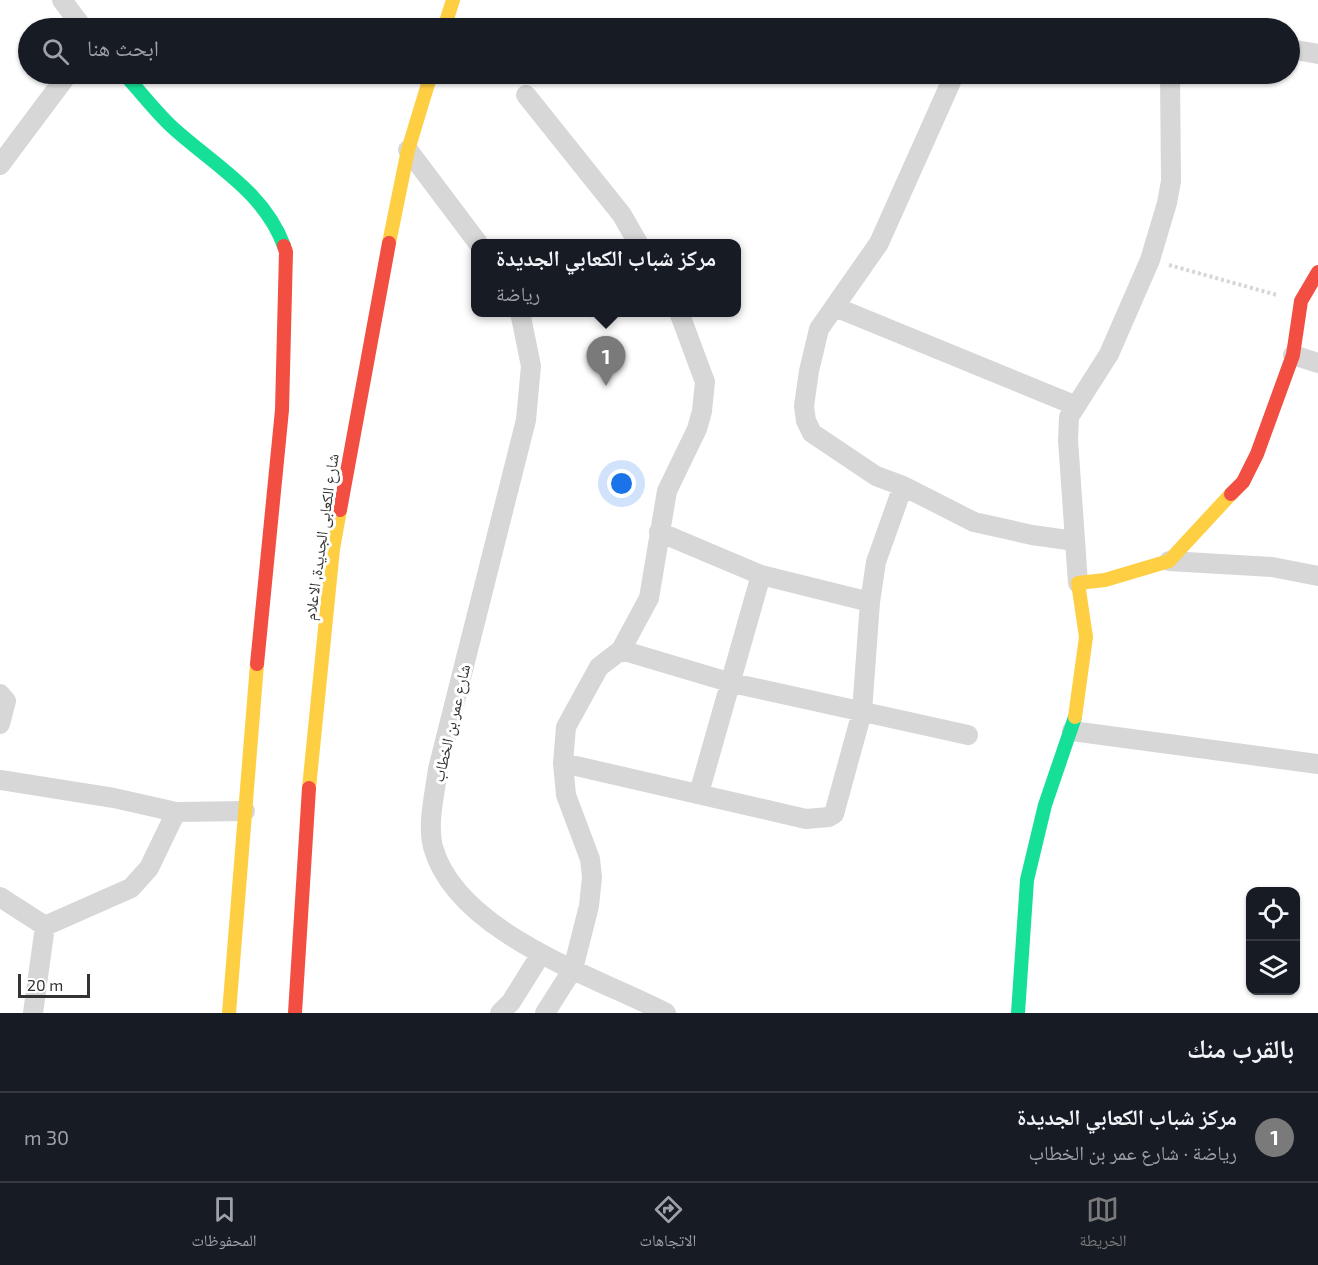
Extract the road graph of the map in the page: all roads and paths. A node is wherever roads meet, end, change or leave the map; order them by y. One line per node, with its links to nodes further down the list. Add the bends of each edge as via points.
1 (62, 0): 3 (street)
2 (453, 0): 4 (street)
3 (76, 18)
4 (447, 18)
5 (1300, 51): 6 (street)
6 (1318, 54)
7 (61, 84): 14 (street)
8 (133, 84): 46 (street, via 169,124 250,192 282,235 286,252 282,410)
9 (428, 84): 13 (street, شارع الكعابى الجديدة, الاعلام)
10 (950, 84): 20 (street, via 879,243)
11 (1170, 84): 17 (street, via 1171,181)
12 (526, 95): 16 (street, via 622,215)
13 (408, 150): 15 (street); 53 (street, شارع الكعابى الجديدة, الاعلام, via 333,549 307,809)
14 (0, 165)
15 (475, 239)
16 (637, 239)
17 (1150, 260): 19 (path); 25 (street, via 1109,354)
18 (1318, 272): 19 (street)
19 (1301, 301): 23 (street)
20 (835, 307): 25 (street); 26 (street, via 819,329 812,351 804,406 806,421 812,433 836,450 876,476)
21 (521, 317): 49 (street, شارع عمر بن الخطاب, via 531,366 526,420 438,769 432,825 433,846 442,870 457,890 485,916)
22 (681, 317): 27 (street, via 705,382 697,429 667,491)
23 (1293, 355): 24 (street); 29 (street, via 1243,482)
24 (1318, 363)
25 (1074, 405): 28 (street, via 1067,427)
26 (903, 486): 28 (street, via 974,522); 33 (street, via 881,545)
27 (659, 532): 30 (street); 34 (street, via 649,598)
28 (1075, 541): 32 (street)
29 (1169, 561): 31 (street, via 1272,567); 32 (street)
30 (761, 575): 33 (street); 35 (street)
31 (1318, 576)
32 (1078, 584): 39 (street, via 1086,637)
33 (870, 602): 37 (street)
34 (621, 650): 35 (street); 41 (street, via 599,667 575,707 566,727)
35 (732, 683): 37 (street); 44 (street)
36 (0, 694): 38 (street, via 6,701)
37 (862, 712): 40 (street); 44 (street, via 837,808 829,817 806,819)
38 (0, 724)
39 (1072, 730): 42 (street); 57 (street, via 1045,806 1027,880)
40 (968, 735)
41 (563, 763): 44 (street); 50 (street, via 566,795 587,850 592,877)
42 (1318, 764)
43 (0, 780): 45 (street)
44 (699, 794)
45 (176, 812): 46 (street); 48 (street, via 149,868 131,888)
46 (245, 812): 52 (street)
47 (0, 897): 48 (street)
48 (45, 926): 51 (street)
49 (541, 954): 50 (street, شارع عمر بن الخطاب); 54 (street)
50 (573, 969): 55 (street); 56 (street, شارع عمر بن الخطاب)
51 (33, 1013)
52 (229, 1013)
53 (295, 1013)
54 (500, 1013)
55 (545, 1013)
56 (666, 1013)
57 (1018, 1013)

